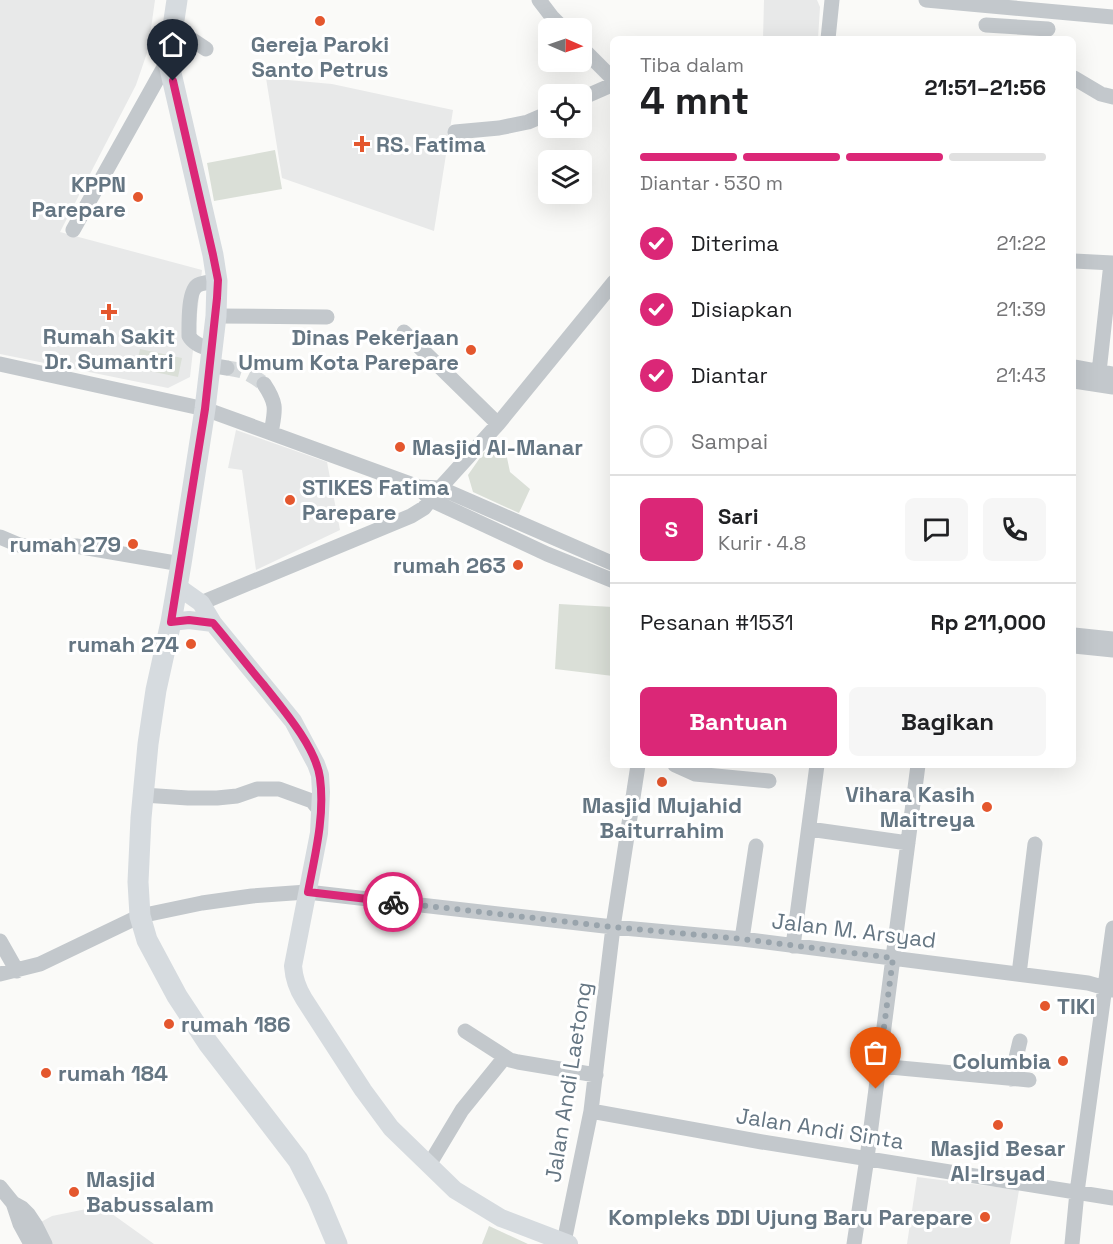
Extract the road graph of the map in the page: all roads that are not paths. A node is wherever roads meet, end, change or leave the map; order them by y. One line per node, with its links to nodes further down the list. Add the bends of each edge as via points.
1 (177, 0): 12 (highway)
2 (530, 0): 11 (street)
3 (539, 0): 11 (street)
4 (552, 0): 11 (street)
5 (832, 0): 15 (street)
6 (928, 0): 8 (street)
7 (1027, 4): 8 (street); 9 (street)
8 (980, 5): 13 (street)
9 (1053, 11): 10 (street); 14 (street)
10 (1113, 16)
11 (552, 17)
12 (173, 27): 16 (street); 18 (highway)
13 (983, 32): 14 (street)
14 (1049, 34)
15 (828, 36)
16 (206, 49)
17 (592, 59): 19 (street)
18 (168, 60): 26 (street); 29 (highway)
19 (610, 78)
20 (1076, 79): 23 (street)
21 (610, 84): 22 (street)
22 (592, 93)
23 (1113, 97)
24 (538, 118): 25 (street, via 499,128)
25 (455, 132)
26 (73, 230)
27 (1076, 261): 28 (street)
28 (1112, 263): 36 (street)
29 (218, 280): 31 (highway); 34 (street, via 200,284 192,292 189,336)
30 (608, 299): 41 (street)
31 (216, 316): 32 (street); 34 (highway)
32 (327, 317)
33 (404, 332): 41 (street)
34 (216, 361): 40 (highway)
35 (0, 364): 40 (street)
36 (1106, 373): 37 (street)
37 (1077, 375): 39 (street)
38 (264, 384): 42 (street, via 275,407)
39 (1113, 387)
40 (205, 409): 42 (street); 46 (highway)
41 (498, 424): 43 (street)
42 (271, 433): 43 (street)
43 (436, 494): 45 (street); 47 (street, via 547,554); 49 (street, via 411,516)
44 (0, 537): 46 (street, via 19,545 76,546)
45 (610, 562)
46 (181, 564): 48 (highway)
47 (610, 579)
48 (177, 586): 49 (main road); 50 (highway)
49 (201, 603): 51 (main road)
50 (171, 622): 51 (main road); 61 (highway, via 156,690)
51 (213, 623): 62 (main road, via 293,722 306,744 320,776)
52 (1076, 635): 53 (street)
53 (1113, 639)
54 (1076, 646): 55 (street)
55 (1113, 650)
56 (638, 768): 69 (street, Jalan Andi Laetong)
57 (682, 768): 60 (street, via 695,774)
58 (817, 768): 63 (street)
59 (918, 768): 64 (street)
60 (761, 775)
61 (143, 795): 62 (street, via 217,798 257,789 279,789 312,801); 68 (highway)
62 (321, 812): 67 (main road)
63 (809, 829): 64 (street); 73 (street)
64 (908, 843): 74 (street)
65 (1035, 844): 77 (street)
66 (756, 846): 71 (street)
67 (308, 892): 68 (street, Jalan M. Arsyad, via 222,900); 69 (street, Jalan M. Arsyad); 88 (main road, via 294,954 297,987 391,1128)
68 (140, 916): 75 (street, Jalan M. Arsyad); 96 (highway, via 147,940 177,996 298,1160)
69 (613, 927): 71 (street, Jalan M. Arsyad); 83 (street, Jalan Andi Laetong)
70 (1113, 928): 78 (street)
71 (742, 939): 73 (street, Jalan M. Arsyad)
72 (0, 941): 75 (street)
73 (793, 946): 74 (street, Jalan M. Arsyad)
74 (893, 958): 77 (street, Jalan M. Arsyad); 82 (street)
75 (17, 971): 76 (street, Jalan M. Arsyad)
76 (0, 974)
77 (1019, 974): 78 (street, Jalan M. Arsyad)
78 (1109, 985): 90 (street)
79 (465, 1031): 81 (street)
80 (1020, 1041): 84 (street)
81 (505, 1057): 83 (street); 88 (street, via 462,1110)
82 (879, 1066): 84 (street); 87 (street)
83 (596, 1075): 86 (street, Jalan Andi Laetong)
84 (1011, 1079): 85 (street)
85 (1029, 1080)
86 (591, 1111): 87 (street, Jalan Andi Sinta); 93 (street, Jalan Andi Laetong)
87 (867, 1158): 90 (street, Jalan Andi Sinta); 97 (street)
88 (429, 1165): 93 (main road, via 455,1190 501,1218)
89 (0, 1187): 92 (street)
90 (1077, 1192): 91 (street, Jalan Andi Sinta); 98 (street)
91 (1113, 1198)
92 (13, 1203): 94 (street); 95 (street, via 28,1214)
93 (567, 1243)
94 (31, 1244)
95 (45, 1244)
96 (337, 1244)
97 (854, 1244)
98 (1072, 1244)

